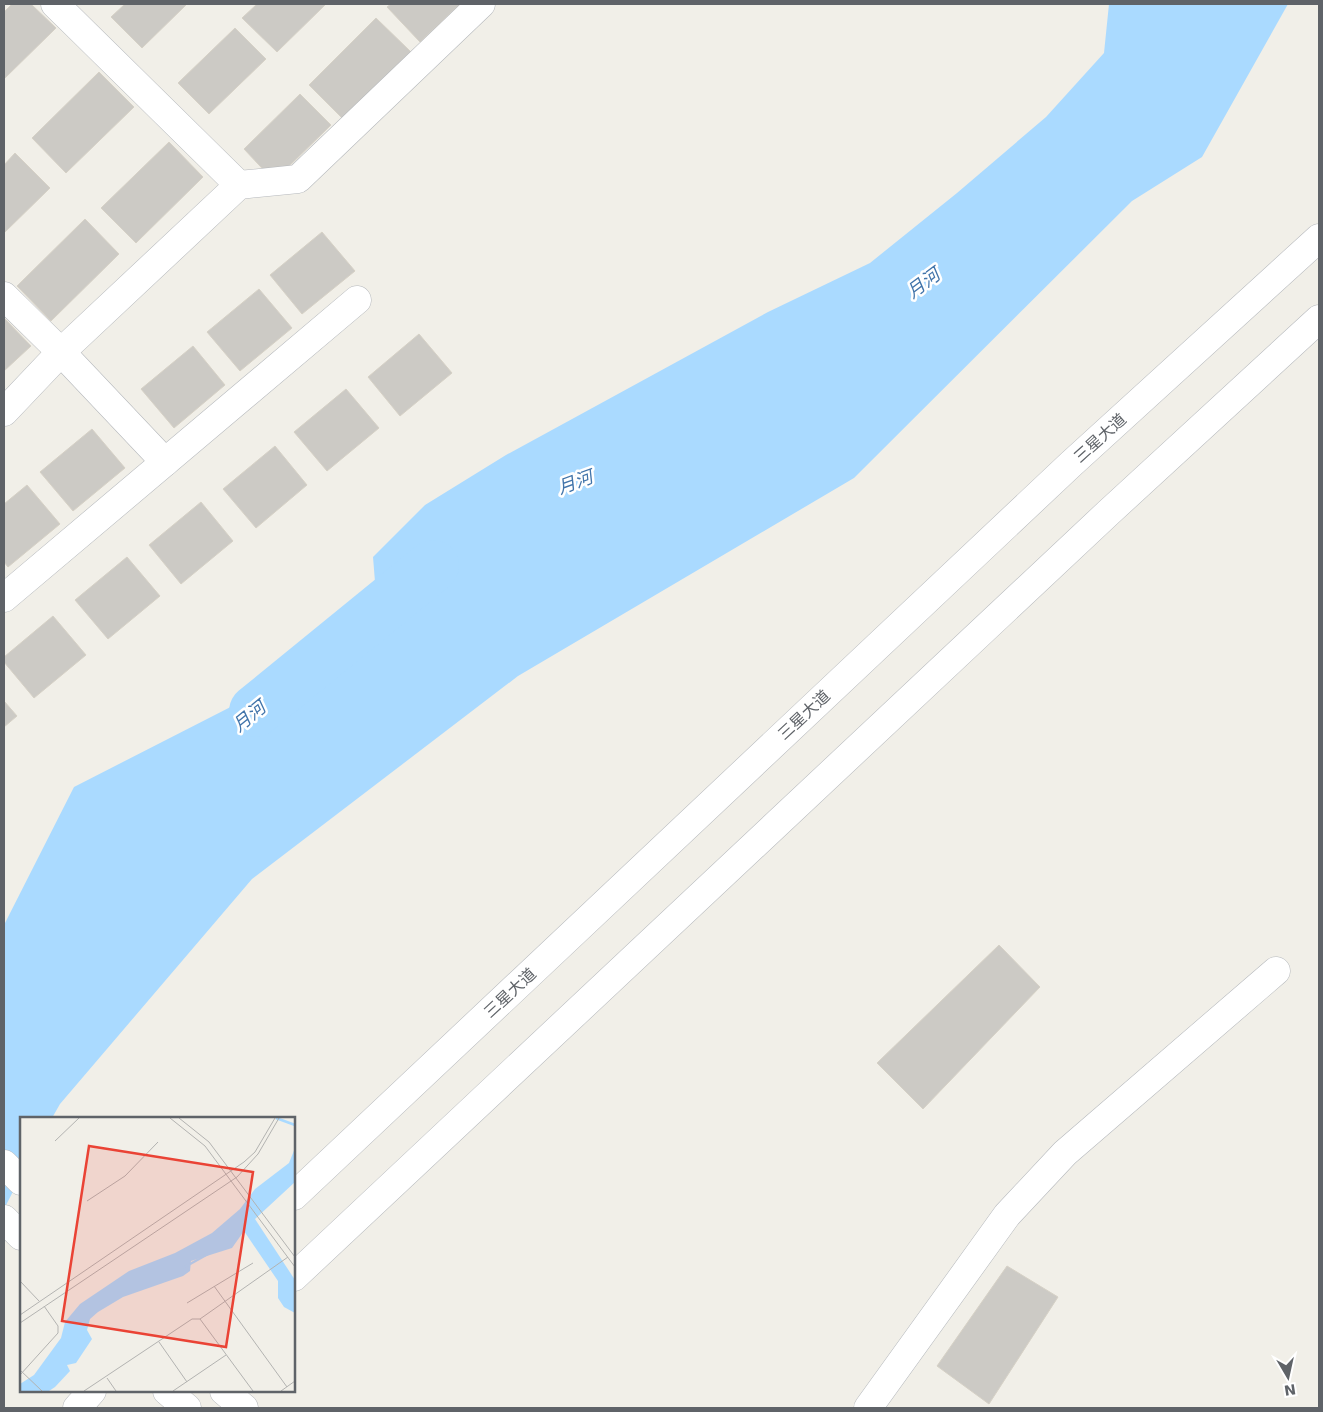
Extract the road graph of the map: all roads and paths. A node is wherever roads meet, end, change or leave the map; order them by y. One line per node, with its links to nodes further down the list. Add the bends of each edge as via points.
1 (55, 4): 3 (street)
2 (481, 4): 3 (street, via 298,179)
3 (239, 185): 8 (street)
4 (1319, 238): 15 (street, 三星大道, via 1064,470)
5 (4, 296): 8 (street)
6 (357, 300): 10 (street)
7 (1319, 319): 18 (street, via 1100,520)
8 (61, 352): 9 (street); 10 (street)
9 (4, 412)
10 (166, 462): 11 (street)
11 (4, 598)
12 (1276, 971): 23 (street, via 1065,1153 1007,1215)
13 (4, 1164): 14 (street)
14 (20, 1181)
15 (295, 1195)
16 (4, 1219): 17 (street)
17 (20, 1235)
18 (295, 1276)
19 (91, 1392): 21 (street)
20 (225, 1392): 22 (street)
21 (77, 1408)
22 (244, 1408)
23 (868, 1408)

